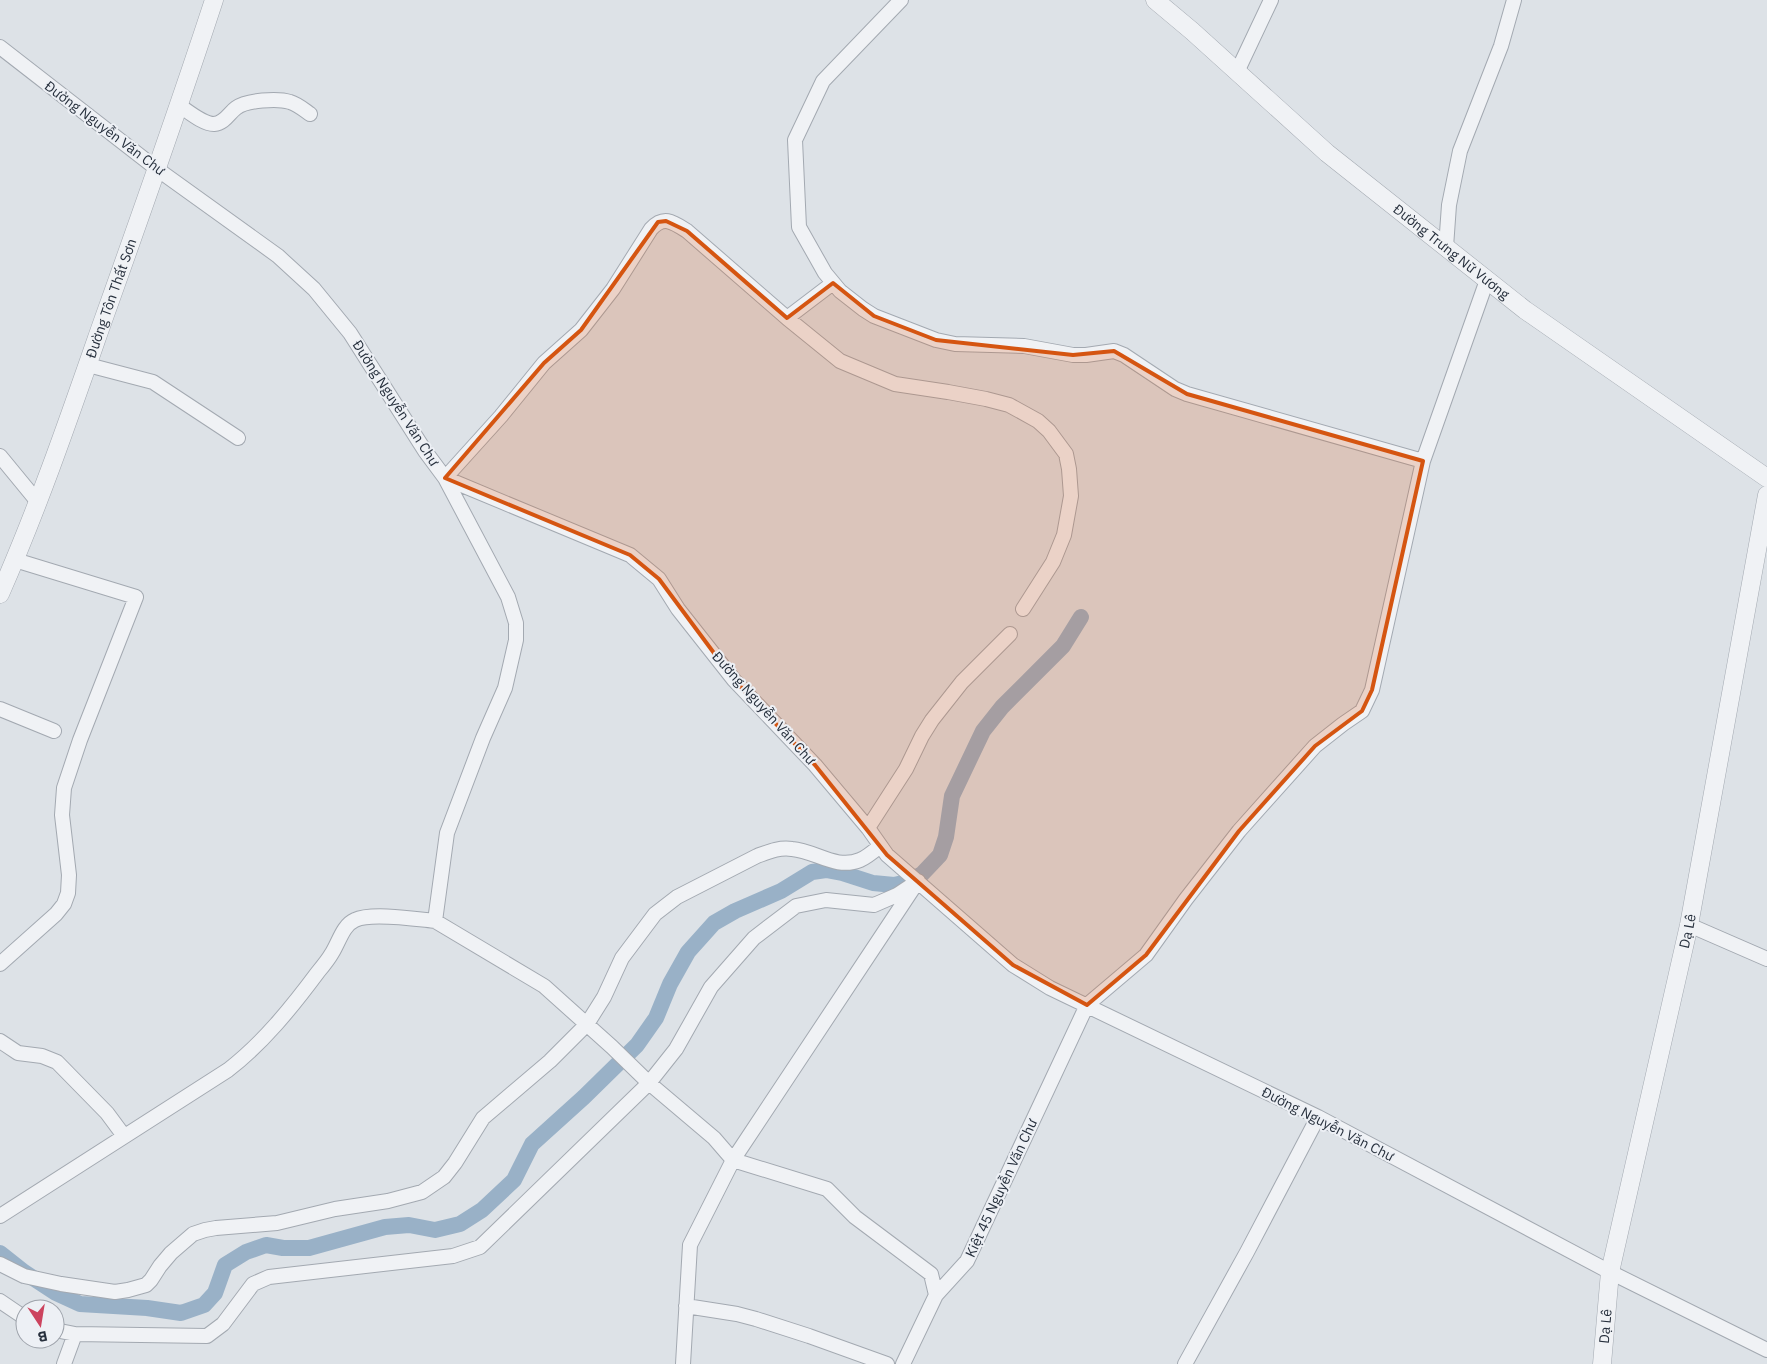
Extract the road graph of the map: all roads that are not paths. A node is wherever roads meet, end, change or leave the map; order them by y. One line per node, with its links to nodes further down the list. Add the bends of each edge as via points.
1 (214, 0): 8 (street, Đường Tôn Thất Sơn)
2 (900, 0): 13 (street, via 823,81 795,140 799,226 825,273)
3 (1155, 0): 7 (street, Đường Trưng Nữ Vương)
4 (1271, 0): 7 (street)
5 (1514, 0): 11 (street, via 1501,46 1460,151 1449,205)
6 (0, 47): 10 (street, Đường Nguyễn Văn Chư)
7 (1237, 72): 11 (street, Đường Trưng Nữ Vương, via 1327,152)
8 (180, 106): 9 (street, via 214,124 222,121 237,106 277,99 289,101); 10 (street, Đường Tôn Thất Sơn)
9 (310, 114)
10 (157, 169): 15 (street, Đường Tôn Thất Sơn); 19 (street, Đường Nguyễn Văn Chư, via 278,256 314,289 350,333)
11 (1446, 247): 12 (street, Đường Trưng Nữ Vương)
12 (1487, 280): 18 (street); 20 (street, Đường Trưng Nữ Vương)
13 (828, 286): 14 (street); 18 (street, via 874,316 936,340 955,344 1024,346 1073,355 1114,351 1187,394)
14 (793, 314): 19 (street, via 687,231 666,221 658,222 613,290 581,330 544,364); 25 (street, via 840,361 895,384 1009,405 1038,421 1058,441 1066,454 1071,496 1064,535 1053,562)
15 (88, 365): 16 (street, via 153,382); 22 (street, Đường Tôn Thất Sơn)
16 (238, 438)
17 (0, 456): 22 (street)
18 (1423, 462): 36 (street, via 1372,690 1362,711 1315,746 1240,831 1146,955)
19 (445, 478): 29 (street, Đường Nguyễn Văn Chư, via 630,555 659,578 734,680 815,764); 32 (street, via 508,597 516,623 516,640 505,688 447,833)
20 (1767, 478)
21 (1767, 495): 33 (street, Dạ Lê)
22 (37, 501): 23 (street, Đường Tôn Thất Sơn)
23 (15, 560): 24 (street, Đường Tôn Thất Sơn); 35 (street, via 136,597 64,788 62,815 69,875 64,904)
24 (0, 594)
25 (1024, 609)
26 (1010, 634): 29 (street, via 962,682 937,713 906,770)
27 (0, 709): 28 (street)
28 (54, 731)
29 (868, 828): 30 (street, Đường Nguyễn Văn Chư)
30 (884, 851): 31 (street, Đường Nguyễn Văn Chư); 37 (street, via 841,863 802,850 775,850 678,897 655,914 625,953)
31 (913, 877): 36 (street, Đường Nguyễn Văn Chư, via 1013,965 1050,988); 39 (street, via 897,895 874,905 826,900 796,906 754,938 711,987 676,1049); 42 (street)
32 (435, 921): 37 (street, via 544,986); 41 (street, via 371,917 349,923 317,974 243,1058)
33 (1689, 925): 34 (street); 45 (street, Dạ Lê)
34 (1767, 959)
35 (0, 964)
36 (1087, 1005): 40 (street, Đường Nguyễn Văn Chư); 46 (street, Kiệt 45 Nguyễn Văn Chư, via 967,1261)
37 (587, 1024): 39 (street); 44 (street, via 550,1061 483,1118 456,1163 444,1177 422,1192 388,1201 334,1208 278,1223 205,1230 193,1234 178,1247 146,1285 128,1290 115,1292 60,1284 24,1276)
38 (0, 1041): 41 (street, via 18,1053 57,1062)
39 (648, 1081): 42 (street, via 714,1138); 51 (street, via 480,1247 453,1256 268,1277 253,1284 223,1324 207,1336)
40 (1318, 1117): 45 (street, Đường Nguyễn Văn Chư); 57 (street)
41 (124, 1136): 43 (street)
42 (733, 1160): 46 (street, via 827,1189 855,1217 931,1274); 48 (street, via 690,1246)
43 (0, 1216)
44 (0, 1264)
45 (1610, 1272): 52 (street, Đường Nguyễn Văn Chư); 58 (street, Dạ Lê)
46 (936, 1295): 56 (street, Kiệt 45 Nguyễn Văn Chư)
47 (0, 1302): 49 (street)
48 (686, 1306): 54 (street); 55 (street, via 756,1319)
49 (15, 1312)
50 (65, 1332): 51 (street)
51 (75, 1334): 53 (street)
52 (1767, 1350)
53 (64, 1364)
54 (683, 1364)
55 (887, 1364)
56 (903, 1364)
57 (1185, 1364)
58 (1602, 1364)

